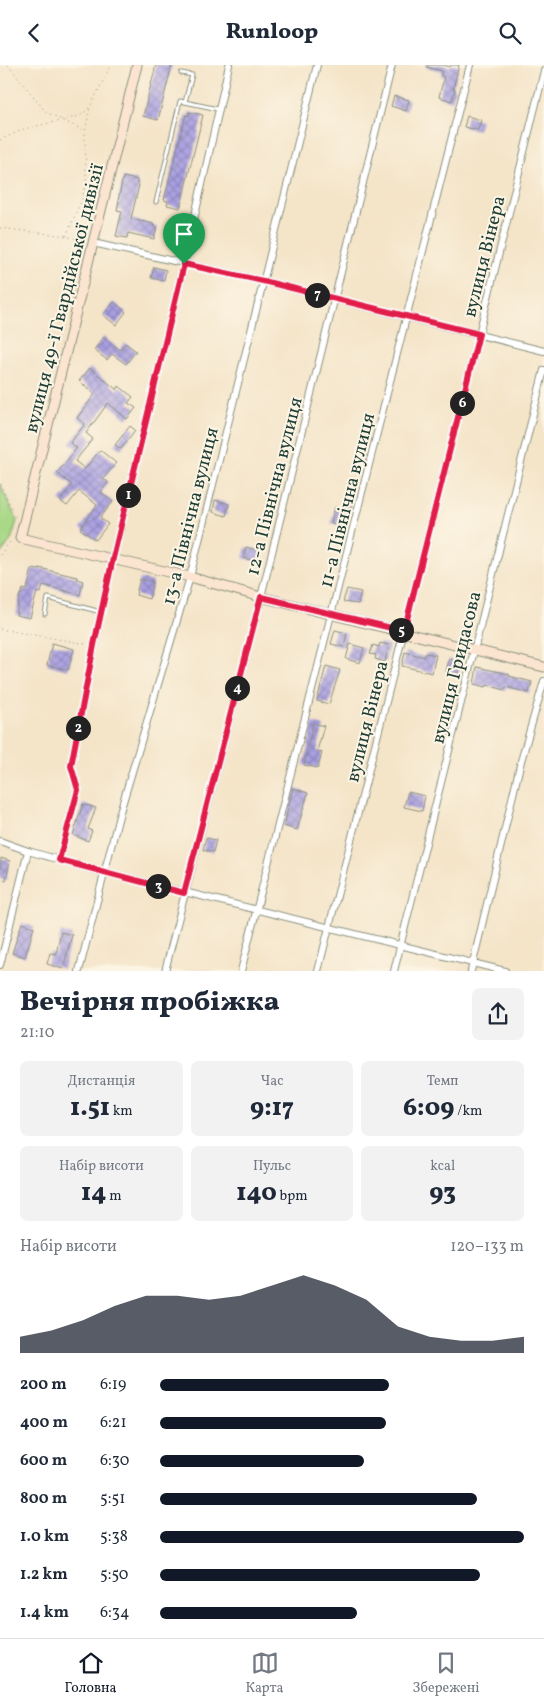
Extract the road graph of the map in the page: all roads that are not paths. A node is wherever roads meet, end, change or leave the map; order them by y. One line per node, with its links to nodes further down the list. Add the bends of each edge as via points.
1 (136, 65): 11 (street, вулиця 49-ї Гвардійської дивізії)
2 (229, 65): 9 (street)
3 (316, 65): 13 (street, 13-а Північна вулиця)
4 (392, 65): 14 (street, 12-а Північна вулиця)
5 (470, 65): 15 (street, 11-а Північна вулиця)
6 (544, 71): 16 (street, вулиця Вінера)
7 (181, 73): 8 (lane, via 192,75)
8 (184, 102): 9 (lane); 10 (lane, via 180,101)
9 (219, 110): 12 (street)
10 (156, 203)
11 (93, 243): 12 (street); 19 (street, вулиця 49-ї Гвардійської дивізії, via 17,537)
12 (184, 264): 13 (street); 19 (street)
13 (263, 281): 14 (street); 20 (street, 13-а Північна вулиця)
14 (334, 299): 15 (street); 21 (street, 12-а Північна вулиця)
15 (407, 317): 16 (street); 23 (street, 11-а Північна вулиця)
16 (479, 334): 17 (street); 25 (street, вулиця Вінера)
17 (544, 351)
18 (544, 370): 26 (street, вулиця Гридасова)
19 (113, 558): 20 (street); 22 (street)
20 (190, 577): 21 (street); 32 (street, 13-а Північна вулиця)
21 (261, 597): 23 (street); 33 (street, 12-а Північна вулиця)
22 (102, 612): 24 (lane, via 48,598); 31 (street, via 71,766 78,790)
23 (332, 613): 25 (street); 34 (street, 11-а Північна вулиця)
24 (45, 614)
25 (404, 631): 26 (street); 35 (street, вулиця Вінера)
26 (475, 649): 27 (street); 36 (street, вулиця Гридасова)
27 (544, 667)
28 (544, 681): 37 (street, via 521,761)
29 (0, 841): 30 (street)
30 (28, 851): 31 (street); 38 (street)
31 (59, 860): 32 (street)
32 (104, 871): 33 (street); 39 (street, 13-а Північна вулиця)
33 (184, 893): 34 (street); 40 (street, 12-а Північна вулиця)
34 (256, 910): 35 (street); 41 (street, 11-а Північна вулиця)
35 (329, 928): 36 (street); 42 (street, вулиця Вінера)
36 (400, 945): 37 (street); 43 (street, вулиця Гридасова)
37 (473, 962): 44 (street); 45 (street)
38 (0, 965)
39 (79, 971)
40 (165, 971)
41 (241, 971)
42 (318, 971)
43 (394, 971)
44 (471, 971)
45 (505, 971)

